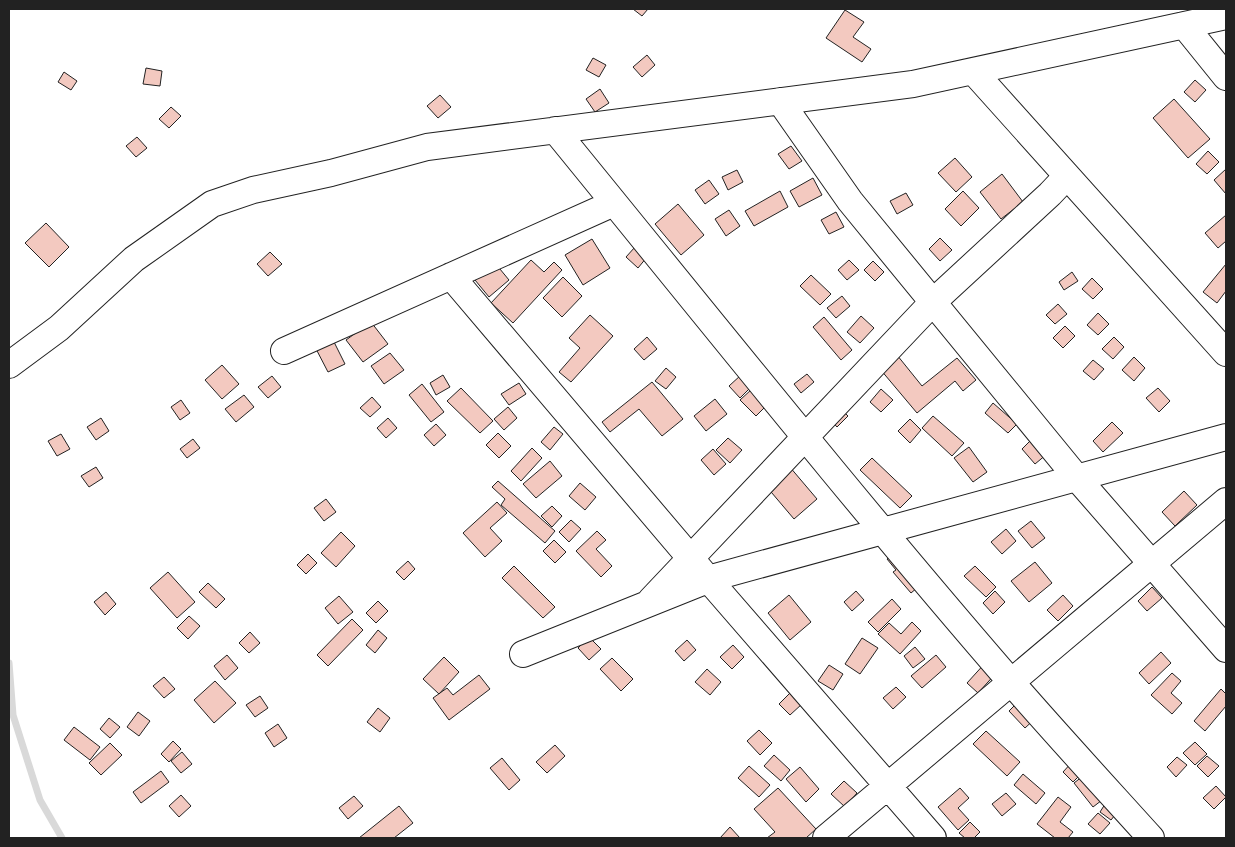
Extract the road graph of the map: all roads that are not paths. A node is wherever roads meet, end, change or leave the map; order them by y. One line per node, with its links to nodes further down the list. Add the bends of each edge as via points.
1 (1226, 16): 2 (street)
2 (1184, 25): 3 (street); 4 (street)
3 (973, 71): 5 (street, via 913,84); 7 (street)
4 (1226, 77)
5 (780, 101): 6 (street); 10 (street, via 850,201)
6 (555, 130): 8 (street); 13 (street, via 427,147 253,190 212,204 134,259 60,328)
7 (1067, 176): 10 (street); 12 (street)
8 (614, 203): 9 (street); 14 (street)
9 (451, 276): 11 (street); 19 (street)
10 (933, 302): 14 (street); 16 (street)
11 (284, 351)
12 (1226, 353)
13 (9, 365)
14 (805, 437): 18 (street); 19 (street)
15 (1226, 437): 16 (street)
16 (1077, 478): 18 (street); 20 (street)
17 (1226, 501): 20 (street)
18 (884, 531): 21 (street); 25 (street)
19 (691, 557): 21 (street); 22 (street)
20 (1152, 564): 23 (street); 25 (street)
21 (709, 580): 22 (street); 26 (street)
22 (646, 605): 24 (street)
23 (1226, 649)
24 (523, 654)
25 (1011, 682): 26 (street); 29 (street)
26 (888, 786): 27 (street); 28 (street)
27 (826, 838)
28 (932, 838)
29 (1151, 838)

